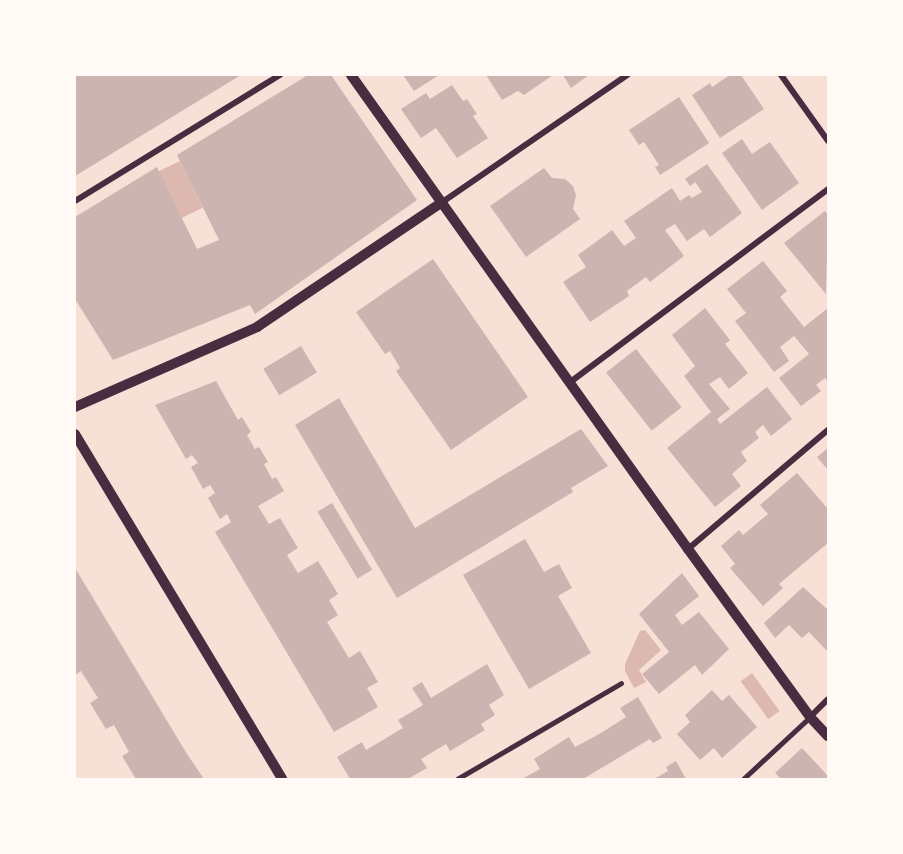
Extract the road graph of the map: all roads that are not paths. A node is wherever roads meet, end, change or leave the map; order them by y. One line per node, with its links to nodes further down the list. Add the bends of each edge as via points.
1 (280, 75): 7 (street)
2 (351, 75): 8 (street)
3 (627, 75): 8 (street)
4 (781, 75): 5 (street)
5 (828, 141)
6 (828, 189): 9 (street)
7 (75, 201)
8 (441, 203): 9 (street); 10 (street, via 257,327)
9 (569, 383): 13 (street)
10 (75, 407)
11 (828, 430): 13 (street)
12 (75, 434): 18 (street)
13 (688, 549): 16 (street)
14 (621, 683): 19 (street)
15 (828, 699): 16 (street)
16 (810, 717): 17 (street); 20 (street)
17 (828, 736)
18 (282, 779)
19 (458, 779)
20 (743, 779)

